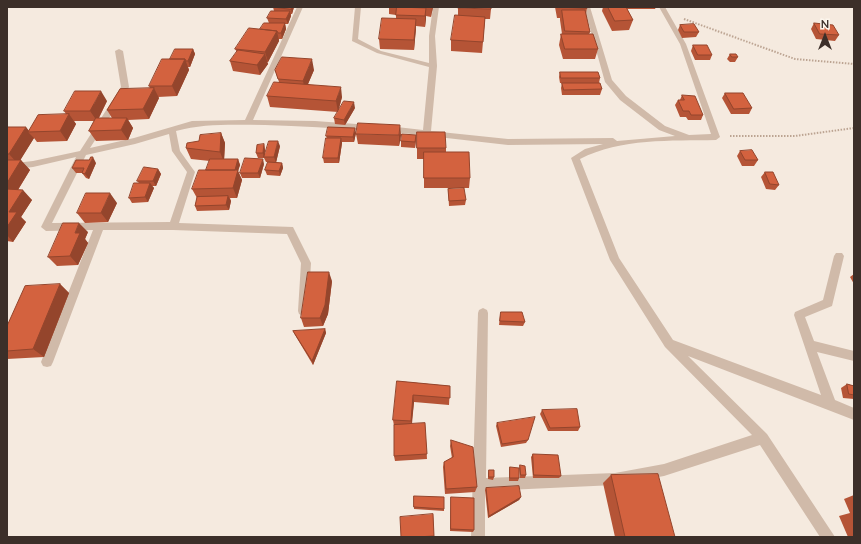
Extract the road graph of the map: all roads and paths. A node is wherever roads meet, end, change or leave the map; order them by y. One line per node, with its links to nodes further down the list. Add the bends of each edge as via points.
1 (300, 7): 9 (street)
2 (358, 7): 8 (street, via 354,40 379,52)
3 (436, 7): 8 (street, via 432,36)
4 (587, 7): 14 (street, via 608,80 623,98 662,128)
5 (663, 9): 7 (path, via 795,59); 13 (street, via 683,44)
6 (119, 50): 16 (street, via 125,87)
7 (854, 64)
8 (433, 66): 12 (street)
9 (248, 122): 11 (street, via 192,124); 12 (street, via 390,129)
10 (854, 128): 13 (path, via 795,136)
11 (172, 130): 16 (street, via 135,142); 18 (street, via 176,151 192,172)
12 (427, 134): 15 (street, via 508,142)
13 (716, 137): 14 (street)
14 (689, 138): 15 (street)
15 (631, 141): 23 (street, via 584,152 575,158 615,260)
16 (83, 152): 17 (street, via 34,164); 19 (street, via 46,227)
17 (7, 167)
18 (173, 226): 19 (street); 21 (street, via 290,230 306,263)
19 (99, 227): 26 (street)
20 (839, 256): 24 (street, via 828,303 799,315)
21 (303, 311)
22 (483, 313): 30 (street)
23 (669, 344): 27 (street); 29 (street)
24 (809, 345): 25 (street); 27 (street)
25 (854, 356)
26 (47, 362)
27 (830, 404): 28 (street)
28 (854, 414)
29 (763, 438): 30 (street, via 664,470 615,479); 32 (street)
30 (479, 485): 31 (street)
31 (478, 537)
32 (828, 537)

